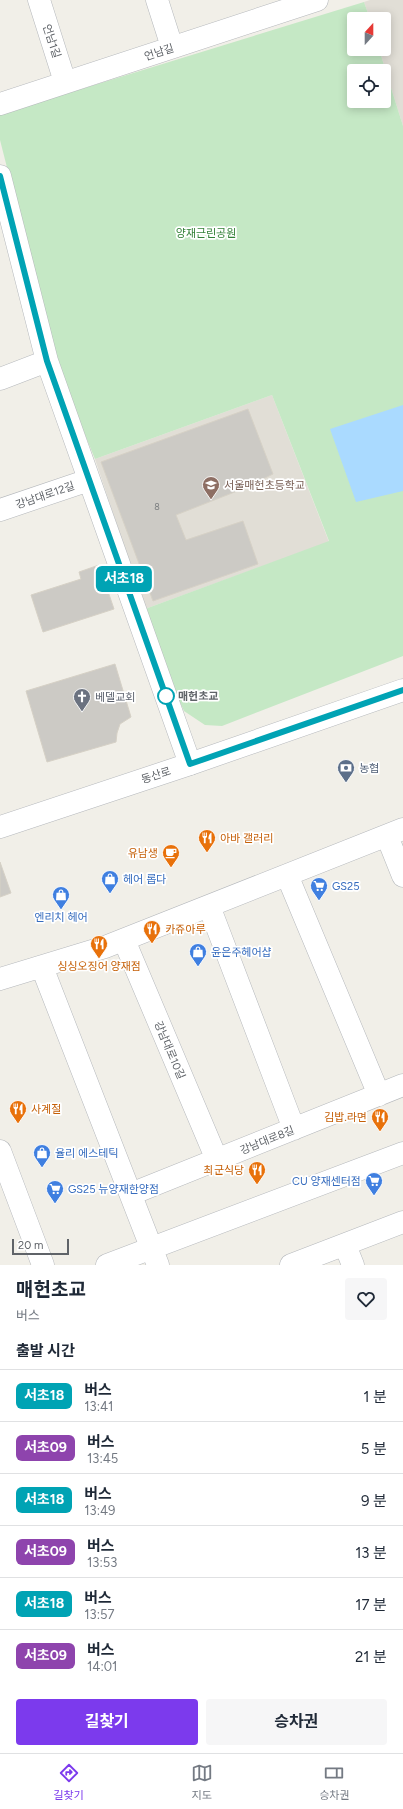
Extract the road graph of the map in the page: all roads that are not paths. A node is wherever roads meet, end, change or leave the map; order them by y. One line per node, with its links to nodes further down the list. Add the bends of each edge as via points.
1 (39, 0): 6 (street, 언남1길)
2 (157, 0): 5 (street)
3 (317, 0): 4 (street, 언남길)
4 (288, 4): 5 (street, 언남길)
5 (172, 47): 6 (street, 언남길)
6 (65, 82): 7 (street, 언남길)
7 (0, 104)
8 (0, 176): 9 (street)
9 (6, 225): 10 (street)
10 (47, 361): 11 (street); 12 (street)
11 (0, 379)
12 (89, 480): 13 (street, 강남대로12길); 15 (street)
13 (0, 510)
14 (403, 690): 15 (street, 동산로)
15 (190, 764): 16 (street, 동산로)
16 (0, 827)
17 (395, 832): 18 (street); 19 (street)
18 (287, 875): 20 (street); 25 (street)
19 (403, 876)
20 (209, 906): 21 (street); 26 (street)
21 (124, 940): 22 (street); 29 (street, 강남대로10길)
22 (42, 967): 23 (street); 30 (street)
23 (0, 980)
24 (403, 1085): 25 (street, 강남대로8길)
25 (379, 1095): 26 (street, 강남대로8길)
26 (294, 1129): 29 (street, 강남대로8길)
27 (0, 1151): 34 (street)
28 (403, 1153): 33 (street)
29 (217, 1160): 30 (street, 강남대로8길)
30 (131, 1194): 33 (street)
31 (403, 1222): 32 (street)
32 (345, 1244): 36 (street); 37 (street)
33 (155, 1256): 35 (street)
34 (43, 1265)
35 (107, 1265)
36 (291, 1265)
37 (353, 1265)

